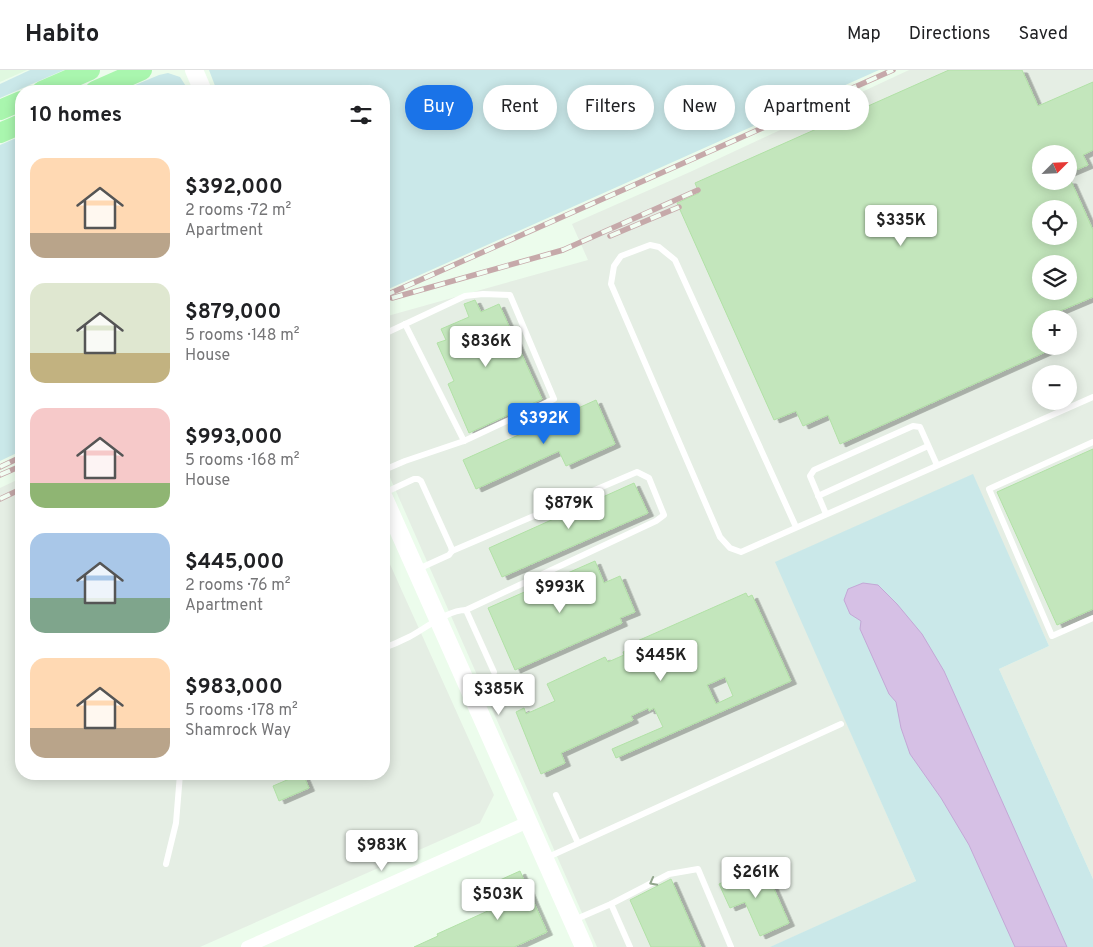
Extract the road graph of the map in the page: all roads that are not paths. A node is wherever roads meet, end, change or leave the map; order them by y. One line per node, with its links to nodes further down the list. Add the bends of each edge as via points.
1 (90, 70): 4 (main road)
2 (142, 70): 5 (main road)
3 (194, 70): 6 (street)
4 (56, 85)
5 (108, 85)
6 (200, 85)
7 (15, 104): 8 (main road)
8 (0, 110)
9 (15, 127): 10 (main road)
10 (0, 134)
11 (405, 324): 12 (lane); 14 (lane); 14 (lane, via 466,296 510,296 554,399)
12 (390, 331)
13 (1093, 397): 17 (lane)
14 (464, 441): 18 (lane)
15 (1093, 442): 27 (lane, via 989,489 1052,636)
16 (928, 446): 17 (lane); 20 (lane); 20 (lane, via 920,427 913,426 814,470 810,476)
17 (937, 465): 22 (lane)
18 (390, 467)
19 (390, 489): 24 (lane, via 414,479 422,481)
20 (818, 496): 22 (lane)
21 (390, 512): 25 (street)
22 (826, 514): 23 (lane)
23 (796, 527): 23 (lane, via 675,260 659,247 650,245 621,256 614,266 611,284 720,536 730,548 741,552)
24 (452, 551): 25 (lane, via 448,556); 26 (lane, via 637,472 649,478 664,515)
25 (416, 570): 28 (street)
26 (466, 610): 28 (lane); 30 (lane)
27 (1093, 618)
28 (438, 620): 29 (lane); 34 (street)
29 (390, 646)
30 (494, 672)
31 (841, 724): 35 (lane)
32 (180, 780): 37 (lane, via 176,823)
33 (556, 795): 35 (lane)
34 (528, 822): 36 (street); 40 (street)
35 (578, 843): 36 (lane)
36 (545, 858): 39 (street)
37 (166, 864)
38 (611, 904): 39 (lane); 42 (lane); 43 (lane, one-way to 38, via 698,869 669,874)
39 (572, 920): 41 (street)
40 (247, 947)
41 (584, 947)
42 (630, 947)
43 (731, 947)

